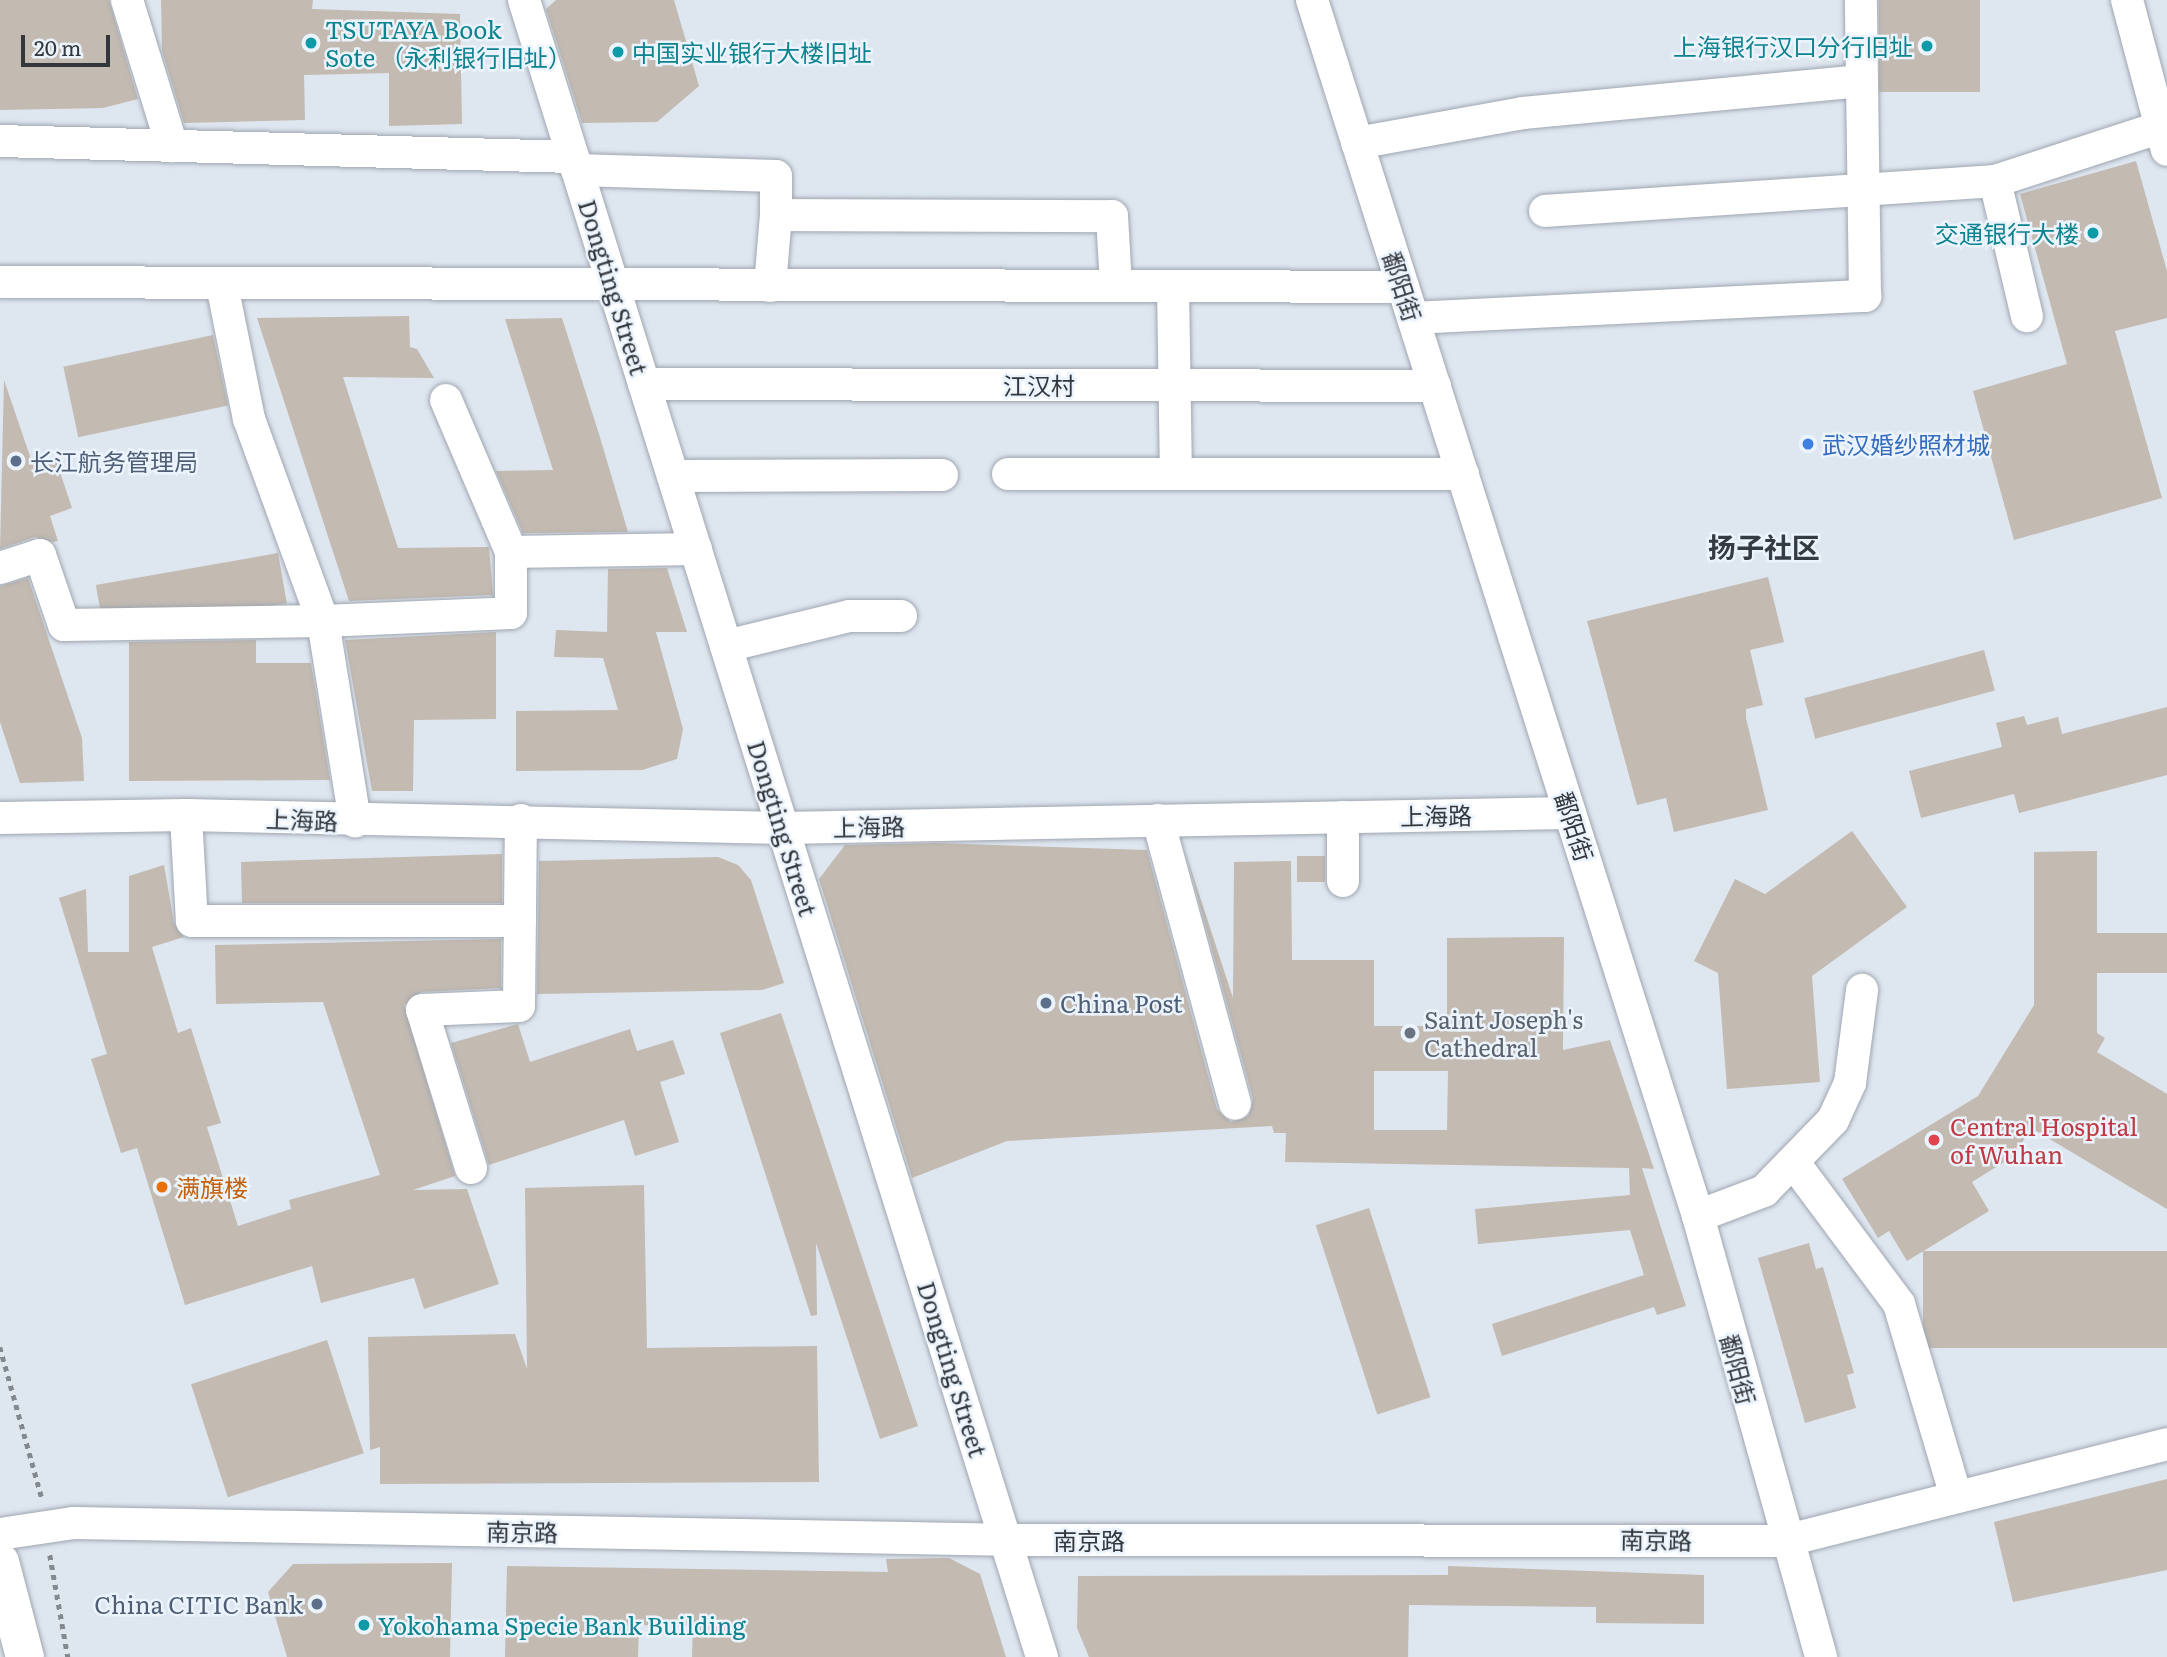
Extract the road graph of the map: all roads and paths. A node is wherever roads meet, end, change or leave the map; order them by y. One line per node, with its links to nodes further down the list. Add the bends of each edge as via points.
1 (127, 0): 11 (street)
2 (524, 0): 12 (street, Dongting Street)
3 (1312, 0): 10 (street, 鄱阳街)
4 (1861, 0): 7 (street)
5 (2127, 0): 6 (street)
6 (2156, 66): 8 (street)
7 (1861, 81): 10 (street, via 1523,113); 14 (street)
8 (2164, 139): 13 (street)
9 (0, 141): 11 (street)
10 (1357, 144): 23 (street, 鄱阳街)
11 (172, 146): 12 (street)
12 (575, 163): 16 (street, via 776,176); 19 (street, Dongting Street)
13 (1995, 181): 14 (street); 24 (street)
14 (1861, 188): 15 (street); 25 (street, via 1865,296)
15 (1545, 211)
16 (776, 215): 20 (street); 21 (street, via 1112,216)
17 (0, 282): 18 (street)
18 (222, 285): 19 (street); 39 (street, via 248,419)
19 (613, 285): 20 (street); 26 (street, Dongting Street)
20 (770, 286): 21 (street)
21 (1116, 286): 22 (street)
22 (1173, 287): 23 (street); 27 (street)
23 (1403, 287): 25 (street, 鄱阳街)
24 (2027, 316)
25 (1413, 318): 28 (street, 鄱阳街)
26 (644, 384): 27 (street, 江汉村); 34 (street, Dongting Street)
27 (1175, 385): 28 (street, 江汉村); 31 (street)
28 (1435, 386): 32 (street, 鄱阳街)
29 (446, 400): 36 (street)
30 (1008, 474): 31 (street)
31 (1176, 474): 32 (street)
32 (1463, 474): 41 (street, 鄱阳街)
33 (942, 475): 34 (street)
34 (673, 476): 35 (street, Dongting Street)
35 (696, 549): 36 (street); 40 (street, Dongting Street)
36 (511, 552): 39 (street, via 511,613)
37 (0, 568): 39 (street, via 40,555 64,625)
38 (901, 616): 40 (street, via 849,616)
39 (323, 621): 47 (street)
40 (726, 646): 48 (street, Dongting Street)
41 (1570, 813): 43 (street, 上海路); 55 (street, 鄱阳街)
42 (186, 815): 44 (street, 上海路); 47 (street, 上海路); 50 (street, via 192,921)
43 (1343, 817): 46 (street, 上海路); 49 (street)
44 (0, 818)
45 (521, 820): 47 (street, 上海路); 48 (street, 上海路); 50 (street)
46 (1158, 820): 48 (street, 上海路); 52 (street)
47 (355, 821)
48 (783, 828): 59 (street, Dongting Street)
49 (1343, 881)
50 (520, 921): 54 (street, via 519,1006 422,1010)
51 (1862, 990): 53 (street, via 1844,1098)
52 (1235, 1104)
53 (1794, 1163): 55 (street, via 1764,1191); 57 (street, via 1899,1304)
54 (471, 1168)
55 (1699, 1216): 60 (street, 鄱阳街)
56 (2167, 1444): 57 (street, 南京路)
57 (1956, 1497): 60 (street, 南京路)
58 (0, 1534): 59 (street, 南京路, via 74,1523)
59 (1006, 1540): 60 (street, 南京路); 63 (street, Dongting Street)
60 (1784, 1541): 64 (street, 鄱阳街)
61 (0, 1562): 62 (main road)
62 (25, 1657)
63 (1042, 1657)
64 (1821, 1657)

